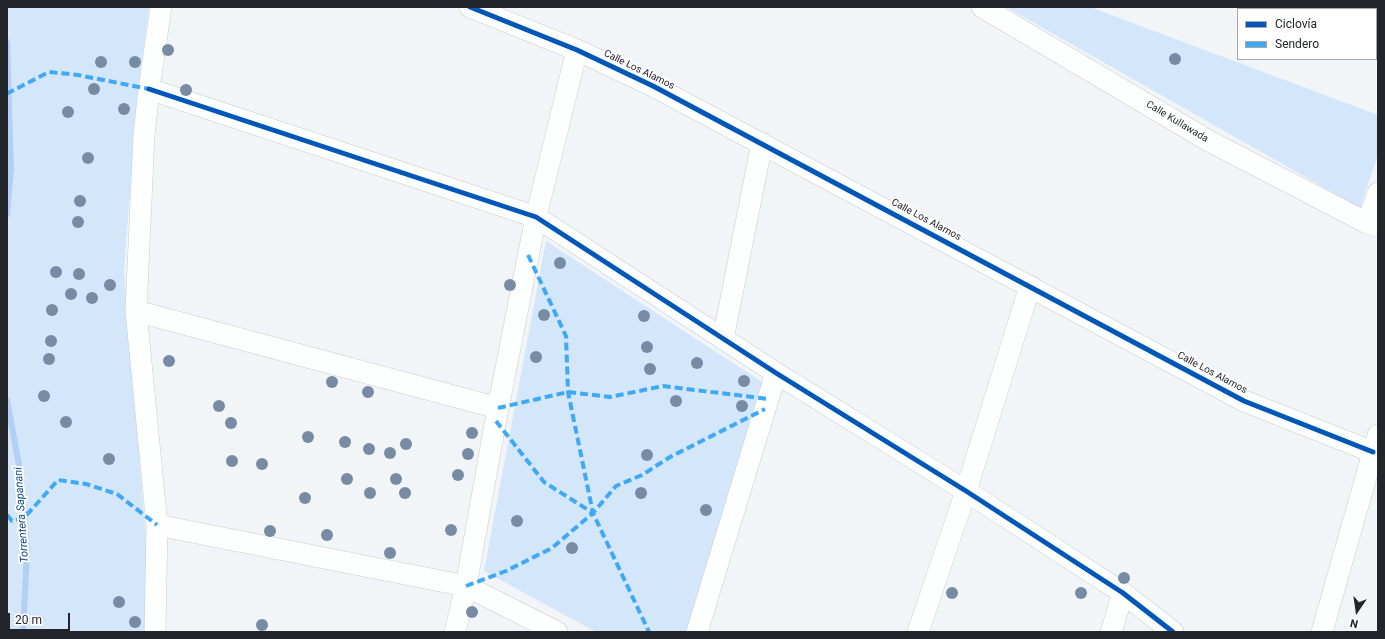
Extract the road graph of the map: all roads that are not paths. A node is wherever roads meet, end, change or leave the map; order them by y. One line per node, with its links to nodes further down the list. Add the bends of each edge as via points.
1 (160, 7): 5 (street)
2 (470, 7): 4 (street, Calle Los Alamos)
3 (982, 7): 9 (street, Calle Kullawada, via 1209,141)
4 (577, 50): 6 (street, Calle Los Alamos); 8 (street)
5 (148, 89): 8 (street); 11 (street)
6 (762, 143): 10 (street, Calle Los Alamos); 12 (street)
7 (1378, 193): 9 (street)
8 (536, 217): 12 (street); 14 (street)
9 (1372, 225)
10 (1030, 286): 15 (street, Calle Los Alamos, via 1244,400); 16 (street)
11 (136, 311): 14 (street); 17 (street)
12 (723, 339): 13 (street)
13 (776, 373): 16 (street); 23 (street)
14 (498, 408): 18 (street)
15 (1376, 443): 27 (street)
16 (966, 491): 19 (street); 24 (street)
17 (157, 525): 18 (street); 20 (street)
18 (466, 586): 21 (street); 22 (street)
19 (1123, 593): 25 (street); 26 (street)
20 (155, 632)
21 (455, 632)
22 (557, 632)
23 (697, 632)
24 (918, 632)
25 (1111, 632)
26 (1173, 632)
27 (1322, 632)

